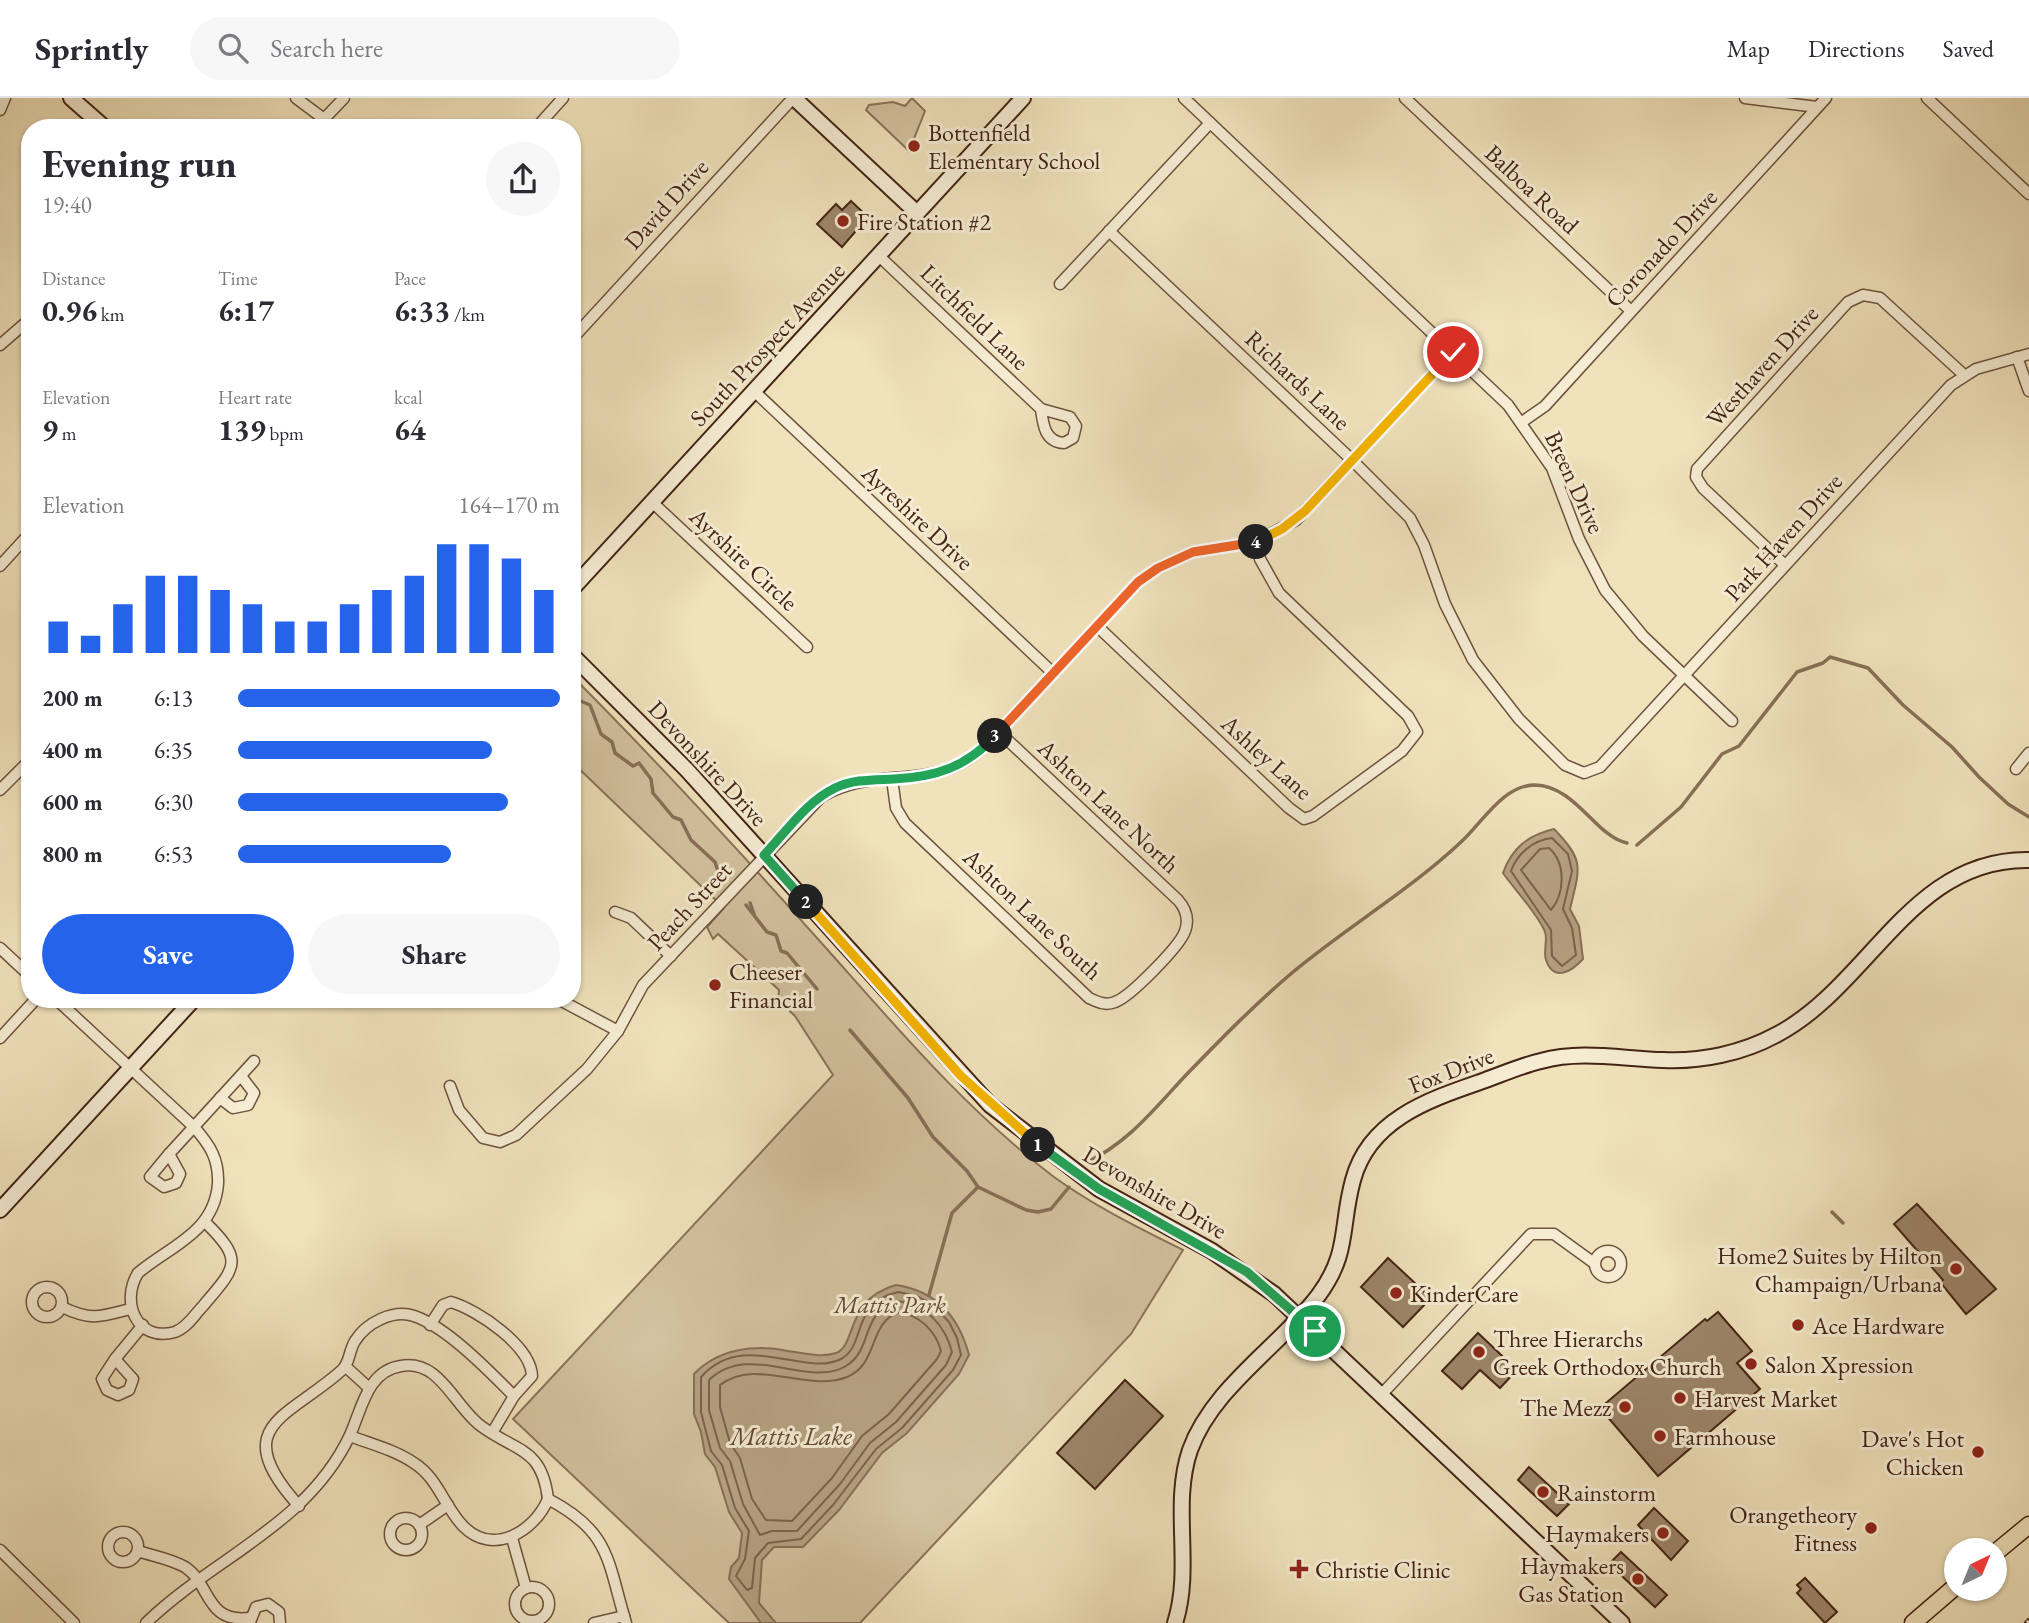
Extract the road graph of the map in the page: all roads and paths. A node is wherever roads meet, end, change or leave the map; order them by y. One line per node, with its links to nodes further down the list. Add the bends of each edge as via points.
1 (5, 98): 14 (street)
2 (71, 98): 15 (street)
3 (296, 98): 4 (street, via 321,119)
4 (344, 98)
5 (563, 98): 16 (street)
6 (793, 98): 19 (street); 25 (street, David Drive)
7 (1023, 98): 19 (street, South Prospect Avenue)
8 (1184, 98): 17 (street, Breen Drive)
9 (1405, 98): 23 (street, Balboa Road)
10 (1745, 98): 13 (street)
11 (1826, 98): 13 (street, Coronado Drive)
12 (1927, 98): 18 (street)
13 (1817, 107): 23 (street, Coronado Drive)
14 (0, 110)
15 (94, 119)
16 (544, 119)
17 (1210, 123): 20 (street); 27 (street, Breen Drive)
18 (2029, 194)
19 (917, 213): 21 (street, South Prospect Avenue)
20 (1109, 231): 22 (street); 35 (street, Richards Lane)
21 (879, 256): 31 (street, South Prospect Avenue); 33 (street, Litchfield Lane)
22 (1060, 284)
23 (1631, 311): 34 (street, Coronado Drive, via 1545,406)
24 (21, 327): 26 (street)
25 (581, 329)
26 (0, 345)
27 (1453, 352): 34 (street, Breen Drive); 35 (street, Peach Street)
28 (2029, 354): 29 (street, Park Haven Drive)
29 (2017, 358): 30 (street, Park Haven Drive); 32 (street)
30 (1964, 375): 39 (street, Park Haven Drive); 39 (street, Westhaven Drive, via 1880,298 1863,295 1848,302 1697,470 1703,488)
31 (754, 391): 36 (street, South Prospect Avenue); 45 (street, Ayreshire Drive)
32 (2029, 391)
33 (1041, 410)
34 (1522, 422): 46 (street, Breen Drive, via 1552,468 1586,556 1605,590 1625,617)
35 (1353, 460): 37 (street, Peach Street, via 1296,520); 52 (street, Richards Lane, via 1410,518 1459,634 1496,692 1565,765)
36 (652, 502): 41 (street, South Prospect Avenue); 43 (street, Ayrshire Circle)
37 (1256, 542): 42 (street, Peach Street, via 1193,552 1158,568 1138,582); 42 (street, Ashley Lane, via 1279,593 1408,716 1417,732 1402,751 1313,816 1304,819 1289,808)
38 (21, 543): 40 (street)
39 (1785, 565): 46 (street, Park Haven Drive)
40 (0, 566)
41 (581, 579)
42 (1097, 626): 45 (street, Peach Street)
43 (807, 647)
44 (581, 664): 55 (street, Devonshire Drive)
45 (1053, 673): 48 (street, Peach Street)
46 (1685, 675): 47 (street, Breen Drive); 52 (street, Park Haven Drive, via 1600,767)
47 (1732, 721)
48 (999, 732): 53 (street, Peach Street, via 957,766 932,776); 58 (street, Ashton Lane North, via 1178,900)
49 (2029, 753): 51 (street)
50 (21, 769): 54 (street)
51 (2015, 769)
52 (1584, 772)
53 (892, 779): 55 (street, Peach Street, via 855,781 821,797); 58 (street, Ashton Lane South, via 905,823 1089,998 1114,1003 1132,991 1182,938)
54 (0, 790)
55 (764, 855): 60 (street, Peach Street); 80 (street, Devonshire Drive, via 990,1105 1079,1176 1247,1272)
56 (2029, 860): 80 (street, Fox Drive, via 1988,864 1924,896 1823,1003 1756,1045 1684,1060 1582,1055 1542,1060 1404,1112 1371,1144 1353,1176 1338,1264)
57 (615, 912): 60 (street, via 631,918)
58 (1186, 914)
59 (0, 948): 61 (street)
60 (671, 956): 66 (street, Peach Street, via 643,985)
61 (21, 968)
62 (28, 1008): 67 (street)
63 (66, 1008): 69 (street)
64 (186, 1008): 69 (street)
65 (575, 1008): 66 (street)
66 (618, 1031): 71 (street, Peach Street, via 587,1069 508,1139 490,1141 477,1132 459,1110)
67 (0, 1038)
68 (254, 1061): 70 (street)
69 (131, 1068): 73 (street); 75 (street)
70 (241, 1076): 72 (street); 72 (street, via 254,1093 248,1105 233,1108)
71 (450, 1086)
72 (220, 1098): 73 (street)
73 (194, 1127): 74 (street); 76 (street, via 214,1153 218,1172 216,1196)
74 (169, 1154)
75 (0, 1210)
76 (205, 1222): 79 (street, via 138,1273 129,1295); 81 (street, via 229,1248 227,1279 176,1332)
77 (1594, 1263): 86 (street, via 1554,1234 1531,1234)
78 (62, 1307): 79 (street, via 94,1318)
79 (130, 1309): 81 (street)
80 (1299, 1316): 86 (street, Devonshire Drive); 108 (street, Fox Drive, via 1208,1416 1190,1450 1182,1488 1182,1579)
81 (143, 1325): 83 (street)
82 (430, 1325): 84 (street, via 413,1315 387,1317 368,1325 354,1342); 87 (street, via 474,1356); 87 (street, via 451,1302 497,1328 532,1367 532,1376)
83 (115, 1359)
84 (346, 1367): 85 (street); 92 (street, via 284,1411 271,1426 269,1461 277,1481)
85 (368, 1387): 88 (street, via 402,1365 428,1369 466,1412); 89 (street)
86 (1382, 1394): 109 (street, Devonshire Drive)
87 (514, 1396): 88 (street)
88 (492, 1433): 90 (street, via 538,1462)
89 (350, 1436): 91 (street, via 414,1463 430,1477); 92 (street, via 320,1485)
90 (548, 1499): 95 (street, via 540,1514); 103 (street, via 589,1524 602,1543)
91 (448, 1505): 93 (street); 95 (street, via 473,1534)
92 (299, 1506): 99 (street)
93 (419, 1525)
94 (2029, 1525): 96 (main road)
95 (512, 1538): 100 (street)
96 (2007, 1543)
97 (0, 1550): 104 (street)
98 (138, 1551): 99 (street, via 186,1568)
99 (198, 1582): 102 (street, via 218,1610); 105 (street)
100 (526, 1588)
101 (1944, 1596): 110 (main road)
102 (250, 1620): 106 (street, via 256,1607 268,1604 279,1612)
103 (625, 1620): 107 (street)
104 (74, 1623)
105 (146, 1623)
106 (280, 1623)
107 (594, 1623)
108 (1175, 1623)
109 (1622, 1623)
110 (1913, 1623)

